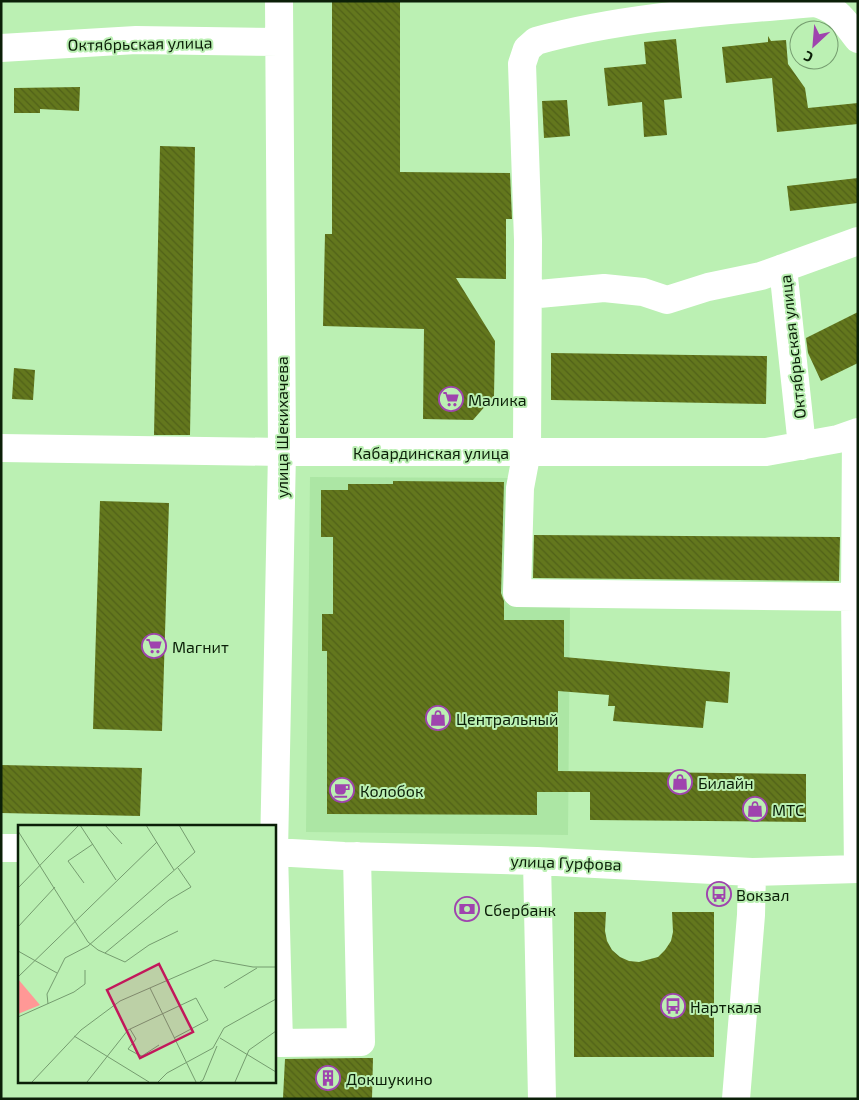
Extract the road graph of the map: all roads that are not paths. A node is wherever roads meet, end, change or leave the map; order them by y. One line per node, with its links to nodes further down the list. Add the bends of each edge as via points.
1 (279, 1): 3 (street, улица Шекихачева)
2 (858, 39): 7 (street, via 828,6 815,3 714,11 619,24 536,41 527,49 522,64)
3 (279, 42): 4 (street, Октябрьская улица, via 136,40); 12 (street, улица Шекихачева)
4 (1, 48)
5 (858, 241): 6 (street, Октябрьская улица)
6 (783, 268): 7 (street, via 667,300 643,292 604,288); 9 (street, Октябрьская улица)
7 (528, 295): 11 (street)
8 (857, 432): 9 (street, Кабардинская улица); 13 (street)
9 (802, 446): 11 (street, Кабардинская улица, via 766,452)
10 (1, 448): 12 (street, Кабардинская улица)
11 (527, 451): 12 (street, Кабардинская улица); 13 (street, via 520,488 517,593)
12 (282, 452): 14 (street, улица Шекихачева)
13 (855, 597): 20 (street)
14 (275, 825)
15 (1, 848): 16 (street)
16 (18, 848)
17 (275, 852): 18 (street, улица Гурфова)
18 (357, 856): 19 (street, улица Гурфова); 22 (street, улица Шекихачева, via 361,1042 279,1043)
19 (537, 861): 21 (street, улица Гурфова); 23 (street)
20 (858, 869): 21 (street, улица Гурфова)
21 (752, 872): 24 (street)
22 (275, 890)
23 (542, 1099)
24 (736, 1099)

